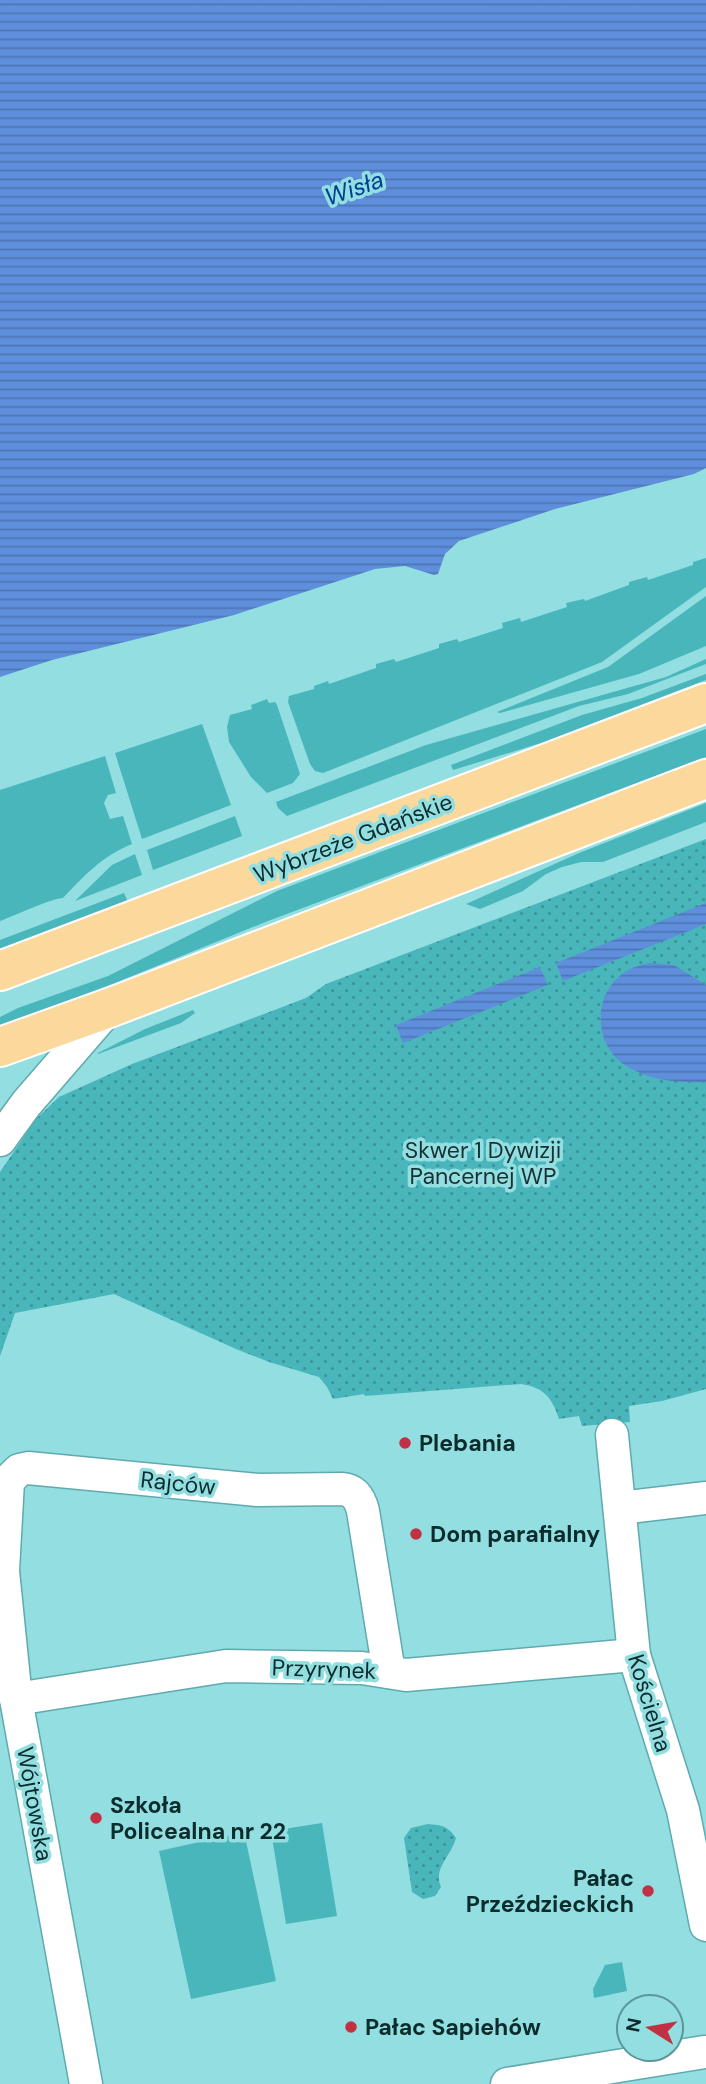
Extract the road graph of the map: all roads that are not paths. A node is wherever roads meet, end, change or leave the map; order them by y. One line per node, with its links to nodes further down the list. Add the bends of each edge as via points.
1 (706, 703): 3 (main road, Wybrzeże Gdańskie)
2 (706, 779): 4 (main road)
3 (0, 971)
4 (109, 1008): 5 (main road); 6 (street)
5 (0, 1047)
6 (0, 1140)
7 (612, 1434): 10 (street, Kościelna)
8 (13, 1475): 12 (street, Rajców, via 48,1470 258,1490 352,1492 363,1511); 13 (street, Wójtowska, via 3,1571)
9 (706, 1498): 10 (street)
10 (620, 1508): 11 (street, Kościelna)
11 (634, 1655): 12 (street, Przyrynek, via 444,1673); 14 (street, Kościelna, via 683,1810)
12 (389, 1672): 13 (street, Przyrynek, via 226,1666)
13 (16, 1699): 16 (street, Wójtowska)
14 (706, 1925)
15 (705, 2053): 17 (street)
16 (86, 2084)
17 (507, 2084)

